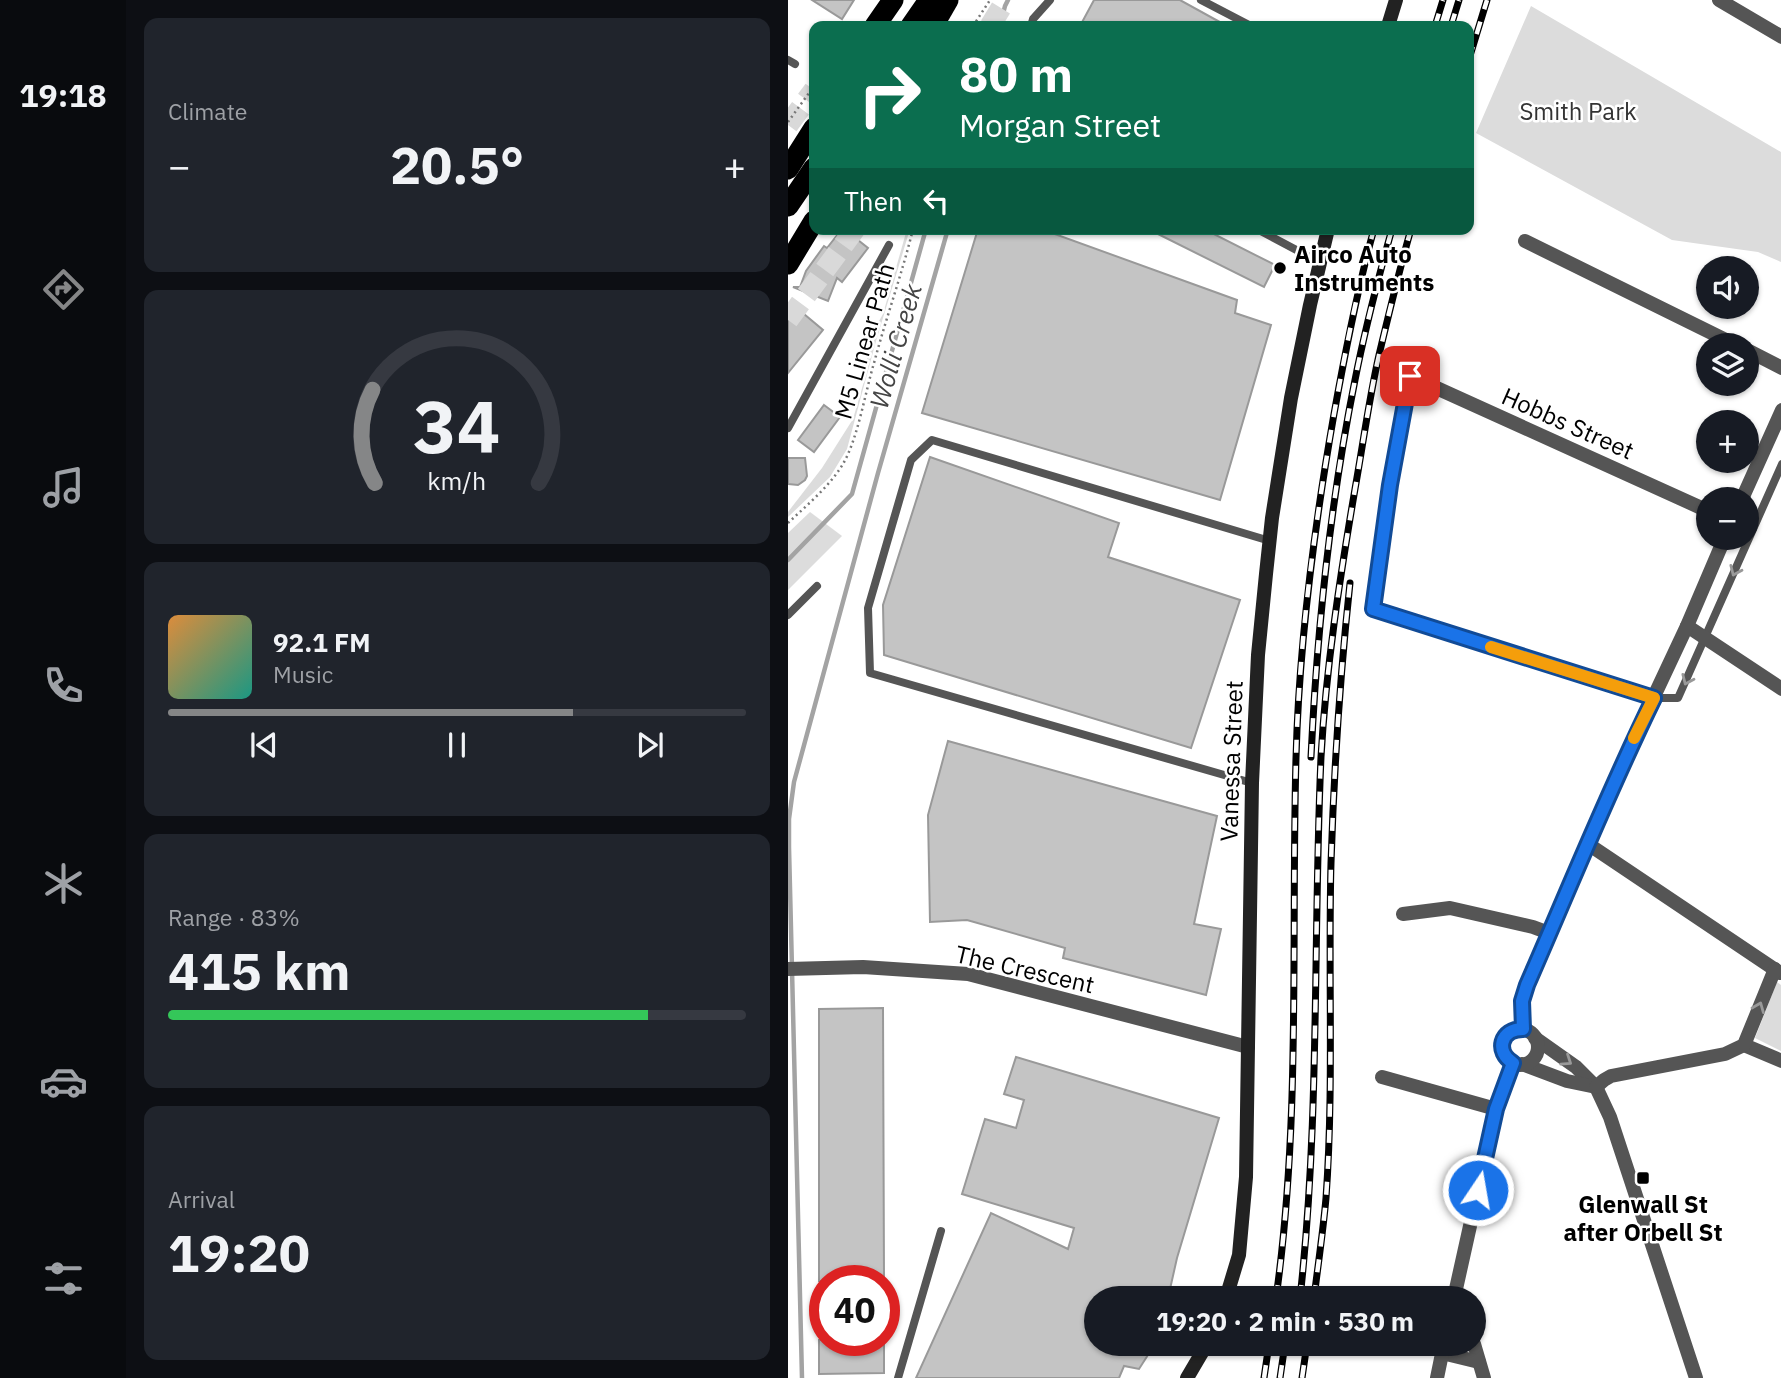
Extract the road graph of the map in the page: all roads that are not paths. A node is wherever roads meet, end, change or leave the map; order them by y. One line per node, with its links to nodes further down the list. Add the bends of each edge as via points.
1 (894, 0): 8 (highway)
2 (929, 0): 9 (highway)
3 (948, 0): 10 (highway)
4 (1050, 0): 11 (lane)
5 (1201, 0): 12 (lane)
6 (1396, 0): 13 (main road)
7 (1718, 0): 14 (street)
8 (880, 21)
9 (914, 21)
10 (936, 21)
11 (1032, 21)
12 (1241, 21)
13 (1390, 21)
14 (1781, 37)
15 (809, 120): 17 (highway)
16 (809, 136): 18 (highway)
17 (788, 150)
18 (788, 169)
19 (809, 175): 20 (highway)
20 (788, 206)
21 (809, 229): 27 (highway)
22 (1268, 235): 26 (lane)
23 (1326, 235): 26 (main road, Vanessa Street)
24 (1525, 240): 28 (street)
25 (890, 245): 33 (lane)
26 (1319, 262): 38 (main road, Vanessa Street, via 1291,398)
27 (788, 264)
28 (1712, 333)
29 (1759, 356): 30 (street)
30 (1781, 368)
31 (1410, 376): 37 (street, Hobbs Street); 41 (lane)
32 (1781, 410): 34 (street)
33 (788, 428)
34 (1778, 430): 36 (street)
35 (1781, 464): 44 (lane, one-way to 44)
36 (1748, 487)
37 (1696, 506)
38 (1270, 541): 47 (main road, Vanessa Street, via 1258,655); 47 (lane, via 932,440 911,460 868,608 870,673)
39 (1719, 550): 43 (street)
40 (817, 586): 42 (lane)
41 (1373, 609): 46 (street)
42 (788, 615)
43 (1687, 626): 44 (street); 46 (street)
44 (1705, 638): 45 (street); 46 (lane, one-way to 46, via 1678,698)
45 (1781, 689)
46 (1654, 698): 48 (street)
47 (1252, 783): 56 (main road, Vanessa Street)
48 (1588, 844): 50 (street); 52 (street)
49 (1403, 914): 50 (street, via 1450,908)
50 (1549, 933): 53 (street, via 1522,1001)
51 (789, 969): 56 (street, The Crescent, via 968,974)
52 (1778, 971): 55 (street, one-way to 52)
53 (1523, 1029): 54 (street); 58 (street, via 1511,1031 1503,1041 1506,1058)
54 (1535, 1038): 58 (street, via 1536,1054); 60 (street, one-way to 60)
55 (1744, 1045): 57 (street); 60 (street, via 1725,1054 1611,1076)
56 (1248, 1047): 63 (main road, Vanessa Street, via 1243,1219)
57 (1781, 1061)
58 (1518, 1064): 60 (street); 61 (street)
59 (1382, 1077): 61 (street)
60 (1596, 1087): 74 (street)
61 (1496, 1109): 64 (street)
62 (941, 1231): 70 (lane)
63 (1230, 1286)
64 (1457, 1286)
65 (1200, 1356): 71 (main road)
66 (1441, 1356): 72 (street)
67 (1464, 1356): 69 (street)
68 (1477, 1356): 69 (street)
69 (1479, 1362): 73 (street)
70 (898, 1378)
71 (1186, 1378)
72 (1437, 1378)
73 (1484, 1378)
74 (1696, 1378)

